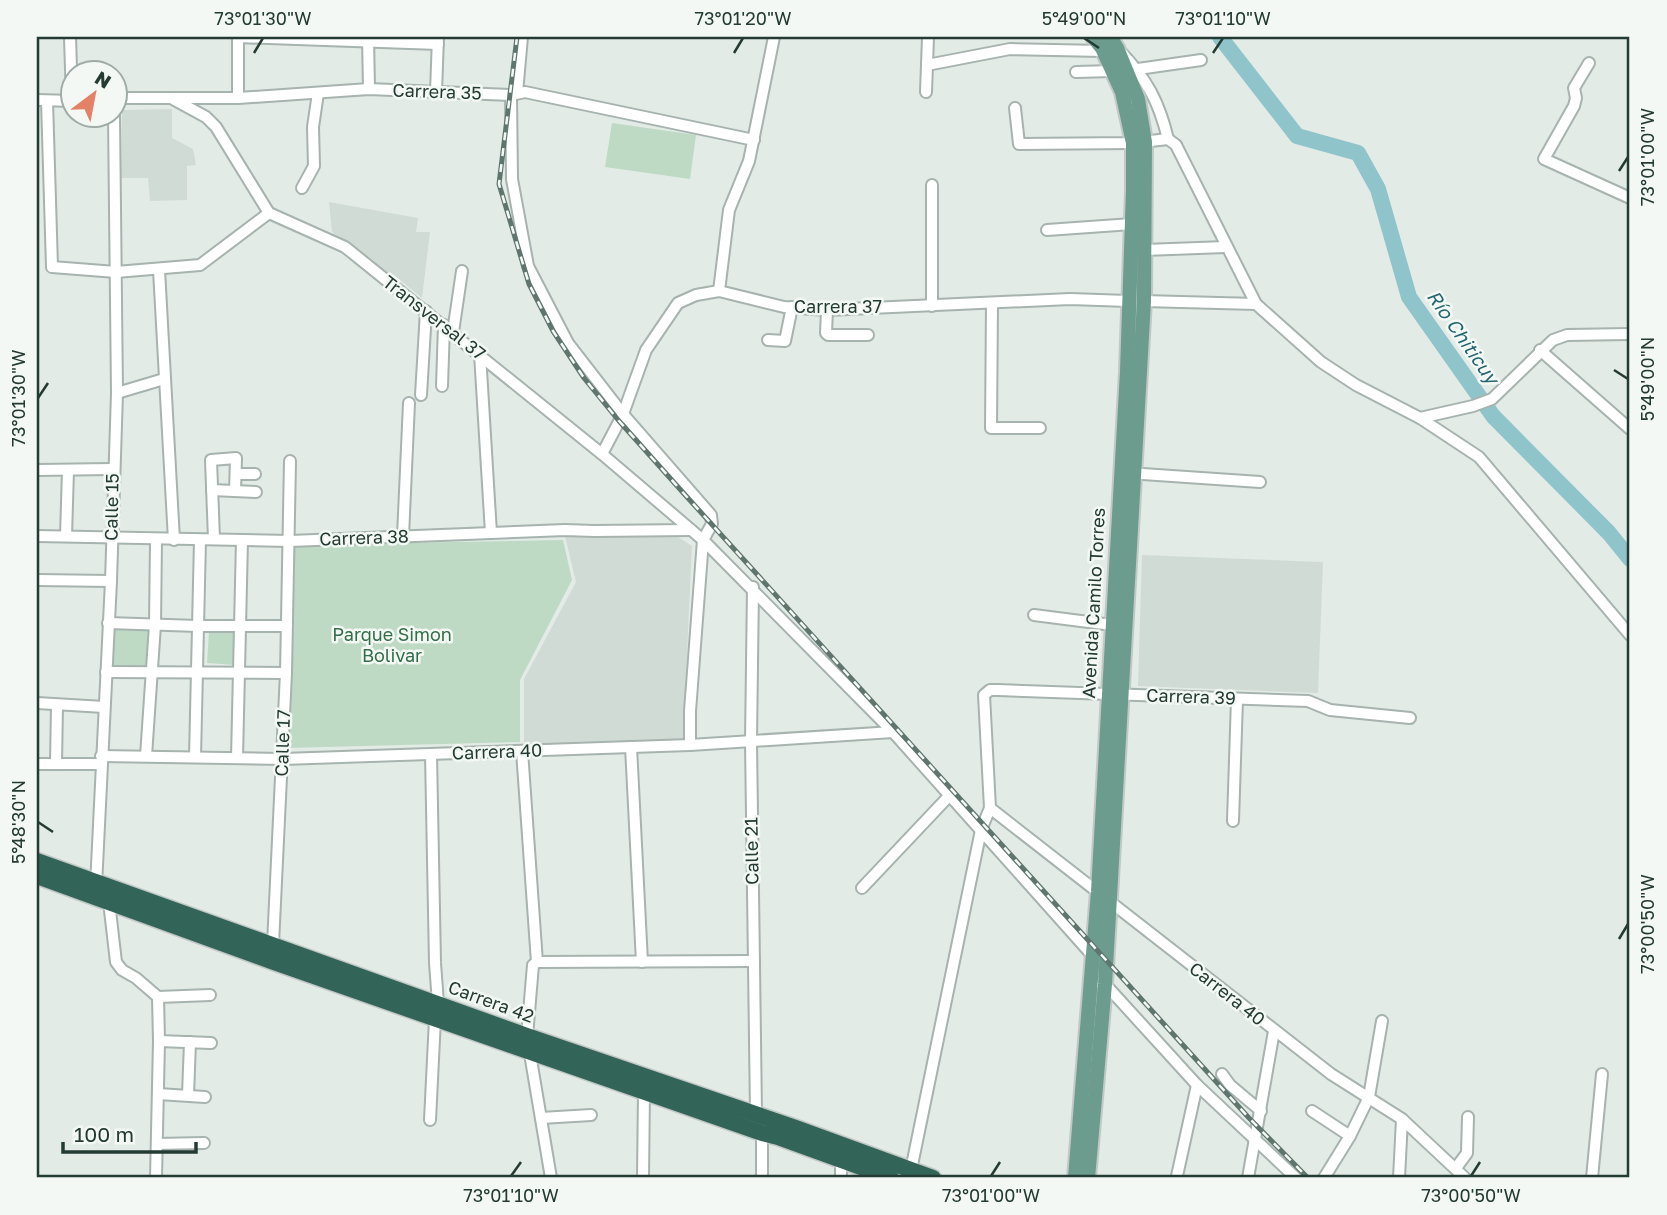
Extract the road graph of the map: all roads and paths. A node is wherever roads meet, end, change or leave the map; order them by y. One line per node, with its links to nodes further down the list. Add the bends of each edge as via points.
1 (70, 37): 10 (street)
2 (238, 37): 7 (street); 23 (street)
3 (522, 37): 21 (street)
4 (774, 37): 30 (street)
5 (928, 37): 13 (street)
6 (1093, 37): 9 (main road, Avenida Camilo Torres)
7 (368, 40): 8 (street); 17 (street)
8 (438, 40): 18 (street)
9 (1110, 45): 13 (street, via 1010,49); 14 (street); 15 (main road, Avenida Camilo Torres); 31 (main road, Avenida Camilo Torres, via 1138,99)
10 (71, 60)
11 (1201, 60): 14 (street)
12 (1588, 63): 34 (street, via 1574,88 1574,106 1544,159)
13 (927, 65): 19 (street)
14 (1138, 69): 29 (street, via 1161,112)
15 (1113, 71): 16 (street); 31 (main road, Avenida Camilo Torres)
16 (1076, 72)
17 (369, 89): 18 (street, Carrera 35); 20 (street, Carrera 35)
18 (436, 92): 21 (street, Carrera 35)
19 (926, 92)
20 (318, 93): 23 (street, Carrera 35); 33 (street, via 314,166)
21 (514, 94): 30 (street, Carrera 35, via 524,92); 63 (street, via 512,179 528,266 568,343)
22 (130, 98): 24 (street, Carrera 35)
23 (238, 98): 24 (street, Carrera 35)
24 (173, 99): 35 (street, via 216,127)
25 (42, 101): 26 (street); 42 (street, via 52,267)
26 (60, 101)
27 (1015, 108): 31 (street, via 1019,144)
28 (114, 130): 42 (street, Calle 15)
29 (1168, 139): 31 (street); 38 (street, via 1176,145)
30 (754, 140): 43 (street, via 729,210)
31 (1139, 142): 36 (main road, Avenida Camilo Torres); 39 (main road, Avenida Camilo Torres)
32 (932, 185): 48 (street)
33 (302, 188)
34 (1630, 198)
35 (269, 213): 40 (street, via 200,265); 51 (street, Transversal 37, via 345,247)
36 (1132, 223): 37 (street); 44 (main road, Avenida Camilo Torres)
37 (1047, 230)
38 (1226, 247): 39 (street); 47 (street)
39 (1144, 250): 45 (main road, Avenida Camilo Torres)
40 (159, 270): 42 (street); 58 (street)
41 (463, 271): 52 (street)
42 (117, 272): 60 (street, Calle 15)
43 (719, 291): 49 (street, Carrera 37); 63 (street, Carrera 37, via 678,303 646,350)
44 (1128, 301): 46 (street, Carrera 37); 72 (main road, Avenida Camilo Torres)
45 (1144, 301): 47 (street); 72 (main road, Avenida Camilo Torres)
46 (992, 303): 48 (street, Carrera 37); 65 (street, via 991,428)
47 (1256, 304): 64 (street, via 1321,362)
48 (932, 306): 50 (street, Carrera 37)
49 (792, 307): 50 (street, Carrera 37); 55 (street, via 785,341)
50 (827, 310): 54 (street, via 828,335)
51 (426, 311): 52 (street, Transversal 37); 61 (street)
52 (448, 328): 57 (street, Transversal 37); 59 (street)
53 (1630, 334): 56 (street, via 1567,335)
54 (868, 335)
55 (768, 340)
56 (1541, 350): 64 (street, via 1492,399); 66 (street)
57 (480, 354): 67 (street, Transversal 37); 80 (street)
58 (164, 379): 60 (street); 86 (street)
59 (442, 386)
60 (117, 393): 69 (street, Calle 15)
61 (421, 395)
62 (409, 403): 83 (street)
63 (622, 414): 67 (street, Carrera 37); 90 (street, via 711,515 712,524)
64 (1420, 418): 102 (street, via 1479,457)
65 (1040, 428)
66 (1630, 429)
67 (602, 454): 79 (street, Transversal 37)
68 (290, 461): 91 (street, Calle 17)
69 (113, 469): 71 (street); 84 (street, Calle 15)
70 (37, 470): 71 (street)
71 (68, 470): 82 (street)
72 (1128, 473): 75 (street); 98 (main road, Avenida Camilo Torres); 108 (main road, Avenida Camilo Torres)
73 (236, 474): 74 (street); 76 (street, via 236,458 211,460); 77 (street)
74 (254, 474)
75 (1260, 482)
76 (212, 490): 77 (street); 88 (street)
77 (235, 491): 78 (street)
78 (256, 492)
79 (691, 530): 80 (street, Carrera 38); 90 (street, Transversal 37)
80 (491, 533): 83 (street, Carrera 38)
81 (37, 536): 82 (street, Carrera 38)
82 (66, 536): 84 (street, Carrera 38)
83 (403, 536): 91 (street, Carrera 38)
84 (112, 539): 85 (street, Carrera 38); 93 (street, Calle 15)
85 (156, 540): 86 (street, Carrera 38); 97 (street)
86 (174, 540): 87 (street, Carrera 38)
87 (200, 540): 88 (street, Carrera 38); 99 (street)
88 (214, 540): 89 (street, Carrera 38)
89 (243, 540): 91 (street, Carrera 38); 100 (street)
90 (703, 540): 94 (street); 116 (street)
91 (290, 541): 101 (street, Calle 17)
92 (37, 580): 93 (street)
93 (111, 581): 96 (street, Calle 15)
94 (752, 587): 114 (street); 115 (street, Calle 21)
95 (1034, 615): 98 (street)
96 (108, 622): 97 (street); 103 (street, Calle 15)
97 (155, 625): 99 (street); 106 (street)
98 (1112, 625): 108 (main road, Avenida Camilo Torres)
99 (198, 626): 100 (street); 104 (street)
100 (239, 626): 101 (street); 105 (street)
101 (287, 626): 107 (street, Calle 17)
102 (1630, 635)
103 (106, 672): 106 (street); 112 (street, Calle 15)
104 (197, 672): 105 (street); 106 (street); 121 (street)
105 (240, 672): 107 (street); 122 (street)
106 (152, 673): 120 (street)
107 (286, 673): 123 (street, Calle 17)
108 (1115, 695): 109 (street, Carrera 39); 128 (street, Carrera 39, via 990,690 984,695); 135 (main road, Avenida Camilo Torres)
109 (1237, 699): 113 (street, Carrera 39, via 1308,701 1330,710); 129 (street)
110 (37, 704): 111 (street)
111 (57, 705): 112 (street); 126 (street)
112 (104, 707): 124 (street, Calle 15)
113 (1410, 718)
114 (893, 732): 115 (street, Carrera 40); 127 (street)
115 (751, 741): 116 (street, Carrera 40); 138 (street, Calle 21)
116 (690, 745): 117 (street, Carrera 40)
117 (631, 747): 118 (street, Carrera 40); 139 (street)
118 (522, 751): 119 (street, Carrera 40); 140 (street)
119 (431, 754): 123 (street, Carrera 40); 144 (street)
120 (146, 756): 121 (street, Carrera 40); 124 (street, Carrera 40)
121 (195, 757): 122 (street, Carrera 40)
122 (237, 758): 123 (street, Carrera 40)
123 (283, 759): 136 (street, Calle 17)
124 (101, 760): 126 (street, Carrera 40); 134 (street, Calle 15)
125 (37, 764): 126 (street, Carrera 40)
126 (56, 764)
127 (950, 795): 130 (street); 133 (street)
128 (990, 808): 130 (street); 135 (street, Carrera 40)
129 (1233, 821)
130 (981, 830): 137 (street); 175 (street)
131 (37, 861): 134 (highway, Carrera 42)
132 (37, 876): 134 (highway, Carrera 42)
133 (862, 888)
134 (100, 894): 136 (highway, Carrera 42); 143 (street, Calle 15, via 116,962); 144 (highway, Carrera 42)
135 (1104, 897): 137 (main road, Avenida Camilo Torres); 141 (main road, Avenida Camilo Torres); 146 (street, Carrera 40)
136 (273, 944): 144 (highway, Carrera 42)
137 (1092, 955): 141 (main road, Avenida Camilo Torres)
138 (754, 961): 139 (street); 162 (street, Calle 21)
139 (642, 962): 140 (street)
140 (535, 967): 147 (street)
141 (1097, 982): 154 (street); 184 (main road, Avenida Camilo Torres); 185 (main road, Avenida Camilo Torres)
142 (210, 995): 143 (street)
143 (158, 997): 148 (street)
144 (436, 1011): 147 (highway, Carrera 42); 151 (highway, Carrera 42); 167 (street)
145 (1382, 1021): 159 (street)
146 (1274, 1031): 159 (street, Carrera 40); 160 (street)
147 (527, 1036): 151 (street); 162 (highway, Carrera 42)
148 (159, 1041): 149 (street); 156 (street)
149 (190, 1042): 150 (street); 157 (street)
150 (211, 1043)
151 (531, 1052): 155 (highway, Carrera 42); 165 (street)
152 (1222, 1074): 160 (street)
153 (1602, 1074): 191 (street)
154 (1197, 1085): 170 (street); 176 (street)
155 (644, 1091): 168 (highway, Carrera 42); 179 (street)
156 (158, 1094): 157 (street); 172 (street)
157 (188, 1095): 158 (street)
158 (205, 1097)
159 (1369, 1097): 166 (street, Carrera 40); 169 (street)
160 (1261, 1111): 170 (street)
161 (1312, 1111): 169 (street)
162 (756, 1114): 175 (highway, Carrera 42)
163 (590, 1115): 165 (street)
164 (1468, 1117): 174 (street, via 1467,1153)
165 (541, 1118): 178 (street)
166 (1402, 1119): 174 (street, Carrera 40); 189 (street)
167 (430, 1120)
168 (762, 1133): 173 (highway, Carrera 42); 180 (street)
169 (1350, 1136): 188 (street)
170 (1256, 1141): 186 (street); 187 (street)
171 (204, 1143): 172 (street)
172 (157, 1144): 177 (street)
173 (841, 1159): 181 (street); 182 (highway, Carrera 42)
174 (1456, 1168): 190 (street, Carrera 40)
175 (911, 1170): 183 (highway, Carrera 42)
176 (1178, 1176)
177 (156, 1178)
178 (551, 1178)
179 (643, 1178)
180 (762, 1178)
181 (841, 1178)
182 (891, 1178)
183 (933, 1178)
184 (1075, 1178)
185 (1088, 1178)
186 (1248, 1178)
187 (1296, 1178)
188 (1324, 1178)
189 (1399, 1178)
190 (1465, 1178)
191 (1592, 1178)

